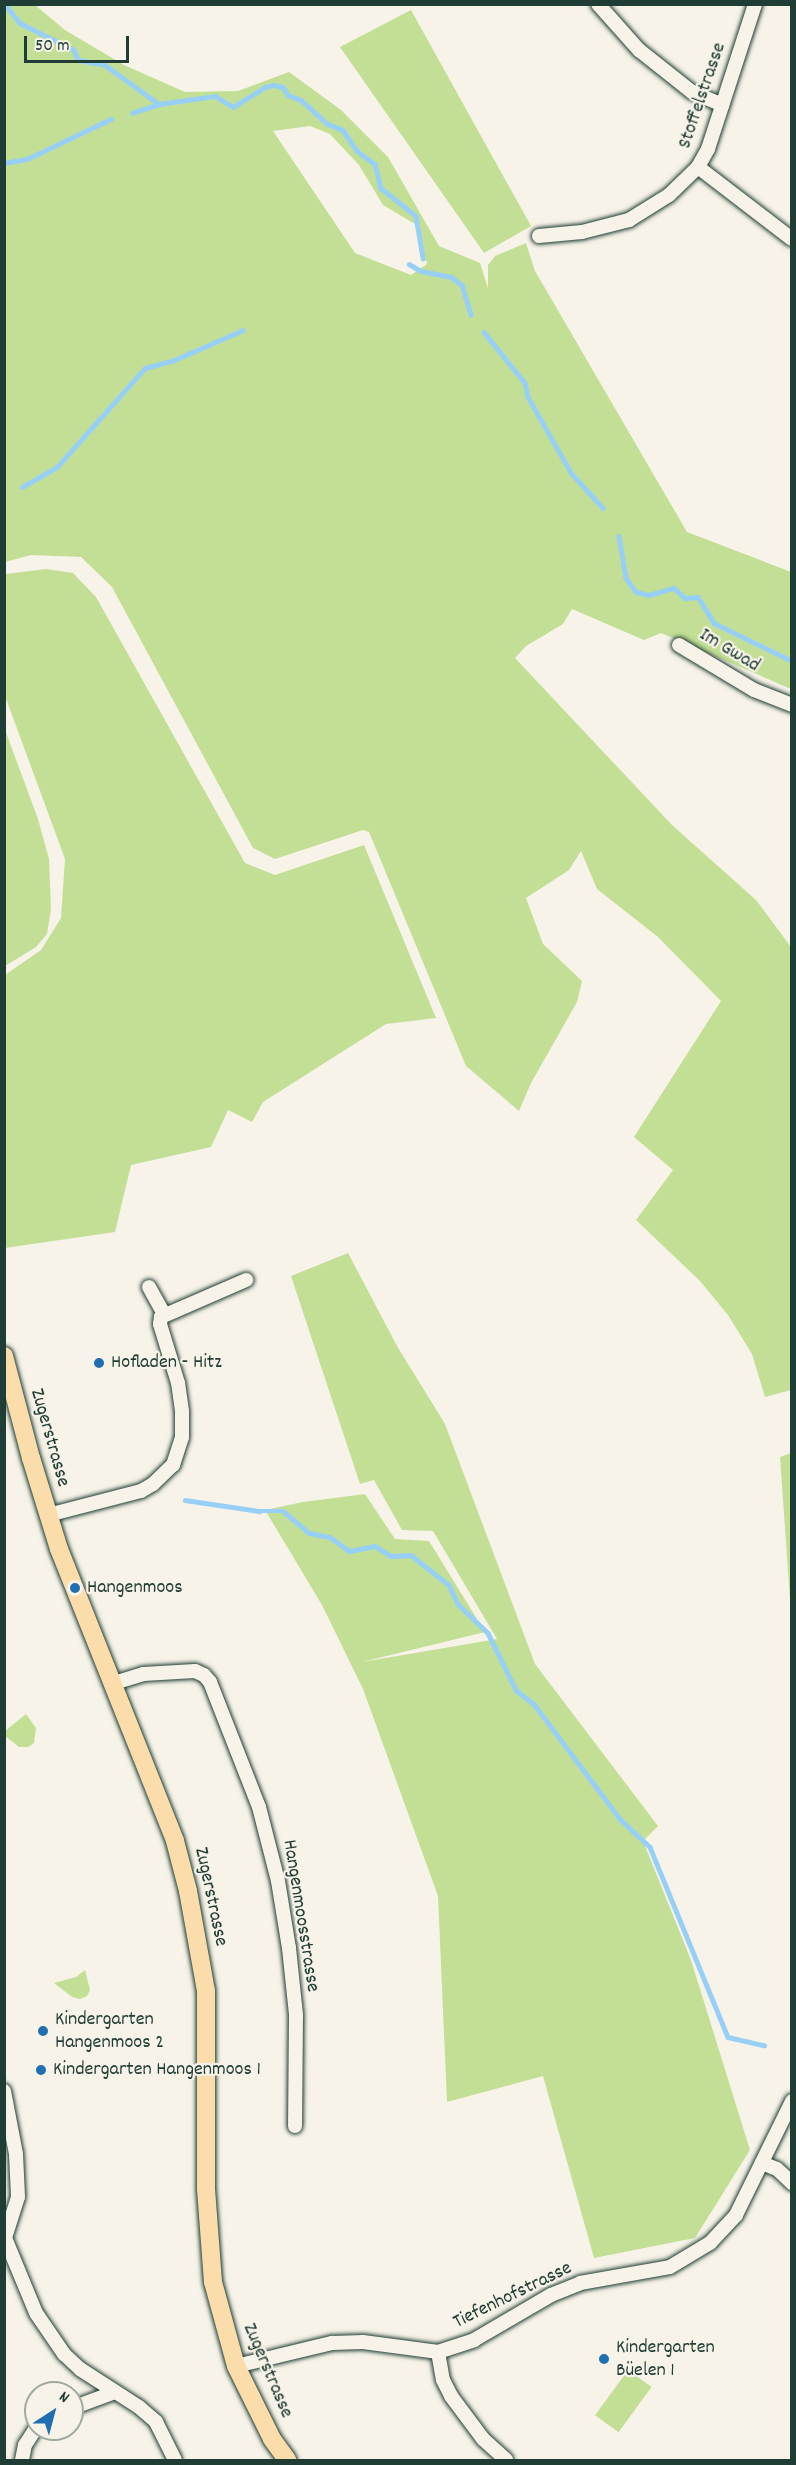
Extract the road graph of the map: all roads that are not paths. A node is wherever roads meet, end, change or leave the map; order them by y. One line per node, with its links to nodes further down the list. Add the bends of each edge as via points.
1 (598, 4): 3 (street, via 639,50 692,92)
2 (755, 4): 3 (street, Stoffelstrasse)
3 (722, 105): 4 (street, Stoffelstrasse)
4 (698, 167): 5 (street, Stoffelstrasse, via 669,195 629,220 582,232); 6 (street)
5 (539, 236)
6 (792, 239)
7 (679, 645): 8 (street, Im Gwad, via 754,690)
8 (792, 705)
9 (246, 1280): 11 (street)
10 (149, 1287): 11 (street)
11 (164, 1314): 13 (street, via 160,1324 182,1411 182,1437 173,1465 141,1491)
12 (4, 1356): 13 (main road, Zugerstrasse)
13 (48, 1515): 14 (main road, Zugerstrasse)
14 (114, 1683): 17 (street, Hangenmoosstrasse, via 143,1674 195,1671 210,1682 259,1807 278,1881 296,2015); 22 (main road, Zugerstrasse, via 175,1841 196,1935 206,1991 206,2189 213,2282)
15 (4, 2091): 20 (street, via 16,2154 18,2197)
16 (792, 2101): 18 (street, Tiefenhofstrasse)
17 (295, 2126)
18 (762, 2163): 19 (street, via 777,2169); 21 (street, Tiefenhofstrasse, via 736,2215 710,2243 670,2267 580,2283 551,2295 474,2340)
19 (792, 2183)
20 (5, 2238): 23 (street, via 36,2313 49,2334 80,2369)
21 (438, 2352): 22 (street, Tiefenhofstrasse, via 363,2342 332,2343); 29 (street, via 443,2380 451,2396 483,2439)
22 (236, 2366): 28 (main road, Zugerstrasse, via 272,2439)
23 (115, 2392): 24 (street); 27 (street, via 156,2422)
24 (84, 2404)
25 (28, 2441): 26 (street)
26 (22, 2460)
27 (175, 2460)
28 (287, 2460)
29 (506, 2460)

